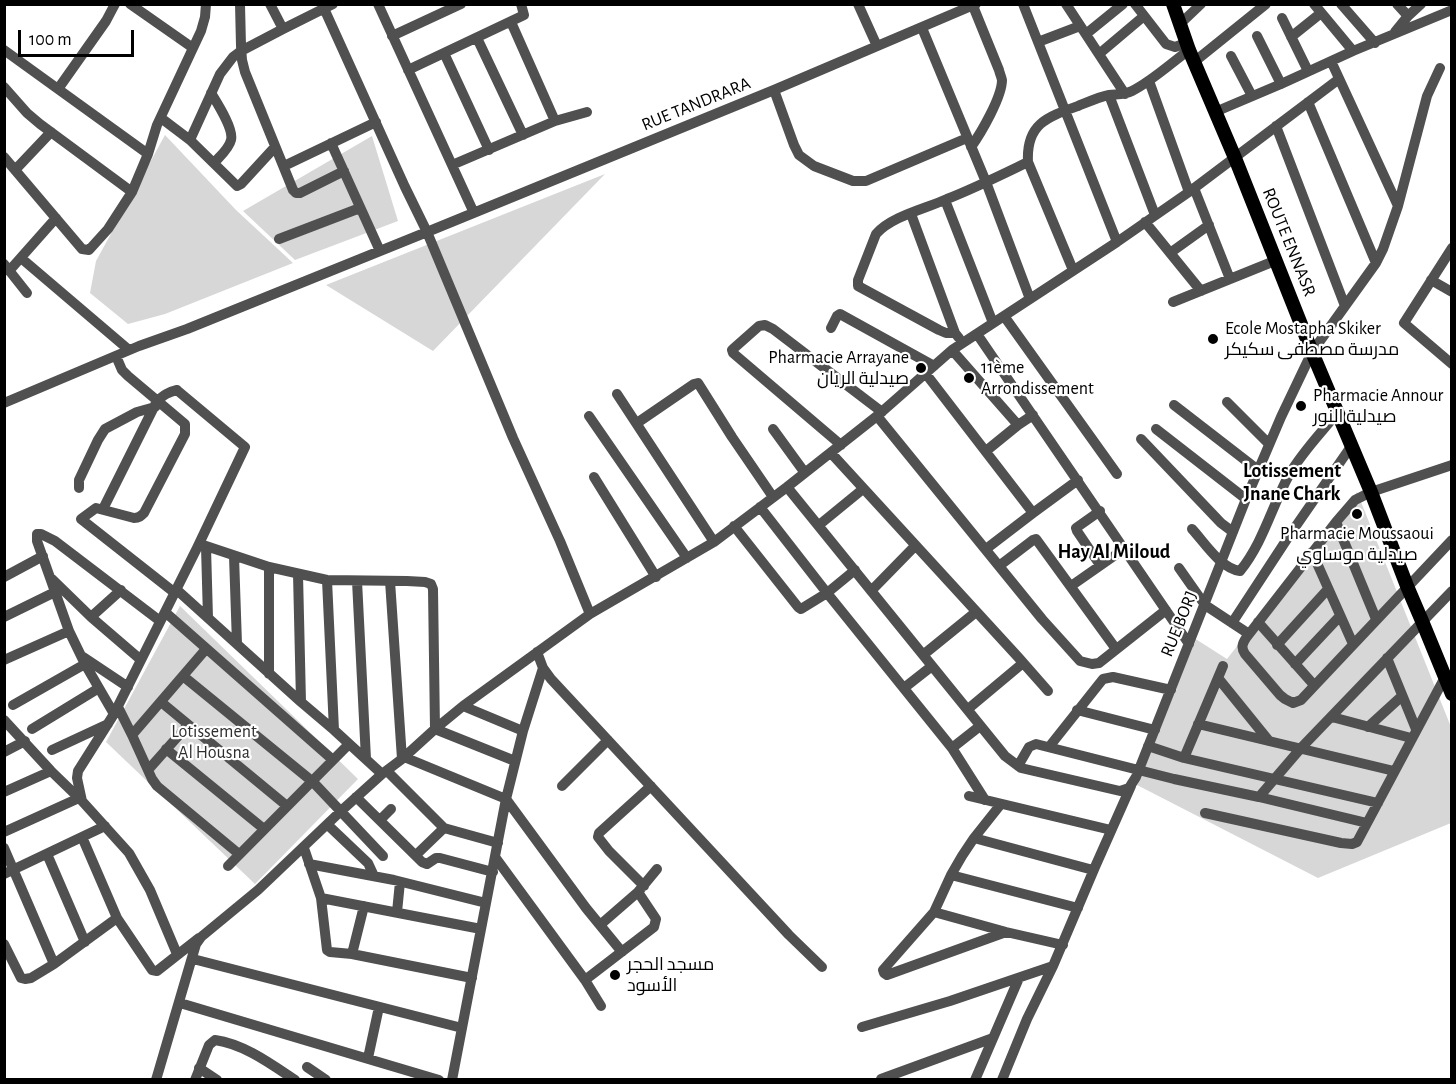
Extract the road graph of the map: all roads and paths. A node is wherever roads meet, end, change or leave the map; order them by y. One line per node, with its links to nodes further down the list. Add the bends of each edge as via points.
1 (115, 4): 55 (street)
2 (130, 4): 39 (street)
3 (206, 4): 39 (street, via 204,23)
4 (240, 4): 41 (street)
5 (270, 4): 28 (street)
6 (378, 4): 32 (street)
7 (461, 4): 32 (street)
8 (521, 4): 26 (street, via 524,15)
9 (858, 4): 38 (street)
10 (1023, 4): 36 (street)
11 (1066, 4): 30 (street)
12 (1123, 4): 30 (street)
13 (1173, 4): 27 (main road, ROUTE ENNASR)
14 (1201, 4): 27 (street)
15 (1266, 4): 43 (street)
16 (1341, 4): 37 (street)
17 (1397, 4): 24 (street)
18 (1421, 4): 24 (street)
19 (974, 5): 29 (street, RUE TANDRARA); 72 (street, via 1002,79 981,132)
20 (326, 6): 28 (street); 67 (street)
21 (1140, 8): 43 (street, via 1168,45); 45 (street)
22 (1317, 9): 34 (street); 42 (street)
23 (1452, 10): 31 (street)
24 (1408, 16): 31 (street)
25 (1282, 18): 34 (street)
26 (511, 22): 35 (street); 66 (street)
27 (1180, 24): 43 (main road, ROUTE ENNASR)
28 (283, 28): 41 (street)
29 (922, 28): 38 (street, RUE TANDRARA); 72 (street)
30 (1083, 30): 36 (street); 45 (street)
31 (1393, 34): 37 (street)
32 (392, 36): 49 (street)
33 (1257, 36): 53 (street)
34 (1291, 37): 50 (street)
35 (477, 38): 44 (street); 70 (street)
36 (1038, 42): 62 (street)
37 (1375, 43): 42 (street)
38 (877, 46): 56 (street, RUE TANDRARA)
39 (193, 48): 65 (street)
40 (4, 50): 55 (street)
41 (241, 51): 57 (street, via 227,64); 74 (street, via 245,72)
42 (1353, 51): 47 (street)
43 (1190, 52): 52 (street); 64 (main road, ROUTE ENNASR)
44 (444, 53): 49 (street); 75 (street)
45 (1099, 54): 58 (street)
46 (1231, 56): 60 (street)
47 (1331, 61): 50 (street); 51 (street)
48 (1440, 68): 89 (street, RUE BORJ, via 1427,96)
49 (408, 70): 81 (street)
50 (1308, 71): 53 (street)
51 (1339, 79): 61 (street); 89 (street)
52 (1149, 81): 58 (street); 86 (street)
53 (1281, 84): 60 (street)
54 (4, 87): 69 (street)
55 (58, 89): 76 (street)
56 (774, 90): 72 (street, via 799,155 814,166 853,182 866,181); 91 (street, RUE TANDRARA)
57 (211, 93): 71 (street); 80 (street, via 232,138)
58 (1125, 94): 59 (street)
59 (1109, 95): 62 (street); 93 (street)
60 (1252, 96): 64 (street)
61 (1308, 102): 68 (street); 105 (street)
62 (1064, 111): 79 (street, via 1038,125 1030,140); 99 (street)
63 (587, 112): 66 (street)
64 (1215, 112): 78 (main road, ROUTE ENNASR)
65 (160, 118): 71 (street); 76 (street)
66 (555, 121): 70 (street)
67 (376, 122): 73 (street); 97 (street)
68 (1276, 126): 78 (street); 115 (street)
69 (51, 132): 83 (street); 87 (street)
70 (523, 135): 75 (street)
71 (189, 140): 80 (street)
72 (969, 142): 85 (street)
73 (331, 143): 82 (street); 84 (street)
74 (275, 147): 80 (street, via 239,185); 82 (street)
75 (489, 150): 81 (street)
76 (148, 154): 87 (street)
77 (4, 157): 83 (street)
78 (1235, 158): 86 (street); 104 (main road, ROUTE ENNASR)
79 (1028, 162): 85 (street); 107 (street)
80 (214, 163)
81 (452, 165): 91 (street)
82 (284, 166): 84 (street, via 296,193)
83 (15, 170): 94 (street)
84 (344, 171): 90 (street)
85 (986, 182): 88 (street); 113 (street)
86 (1192, 190): 93 (street); 96 (street)
87 (132, 192): 94 (street, via 108,229 87,251)
88 (945, 200): 92 (street); 117 (street)
89 (1398, 206): 105 (street, RUE BORJ)
90 (360, 208): 98 (street); 101 (street)
91 (474, 213): 97 (street, RUE TANDRARA)
92 (911, 214): 119 (street); 119 (street, via 876,234 858,286 939,330)
93 (1155, 214): 95 (street)
94 (56, 218): 103 (street)
95 (1145, 222): 99 (street); 102 (street)
96 (1209, 225): 102 (street); 108 (street)
97 (428, 232): 101 (street, RUE TANDRARA); 204 (street)
98 (279, 239)
99 (1117, 242): 107 (street)
100 (1452, 248): 109 (street)
101 (380, 251): 122 (street, RUE TANDRARA)
102 (1170, 253): 110 (street)
103 (21, 258): 106 (street); 122 (street)
104 (1277, 261): 108 (street); 124 (main road, ROUTE ENNASR)
105 (1376, 262): 115 (street, RUE BORJ)
106 (7, 267): 112 (street)
107 (1073, 270): 113 (street)
108 (1230, 279): 110 (street)
109 (1431, 280): 111 (street); 126 (street, via 1404,323)
110 (1201, 291): 114 (street)
111 (1452, 292)
112 (27, 293)
113 (1030, 298): 116 (street)
114 (1173, 302)
115 (1346, 306): 124 (street, RUE BORJ)
116 (1004, 316): 117 (street); 151 (street)
117 (993, 323): 120 (street)
118 (831, 328): 127 (street, via 840,314)
119 (956, 333): 121 (street)
120 (977, 334): 121 (street); 136 (street)
121 (962, 343): 123 (street)
122 (129, 350): 125 (street, RUE TANDRARA)
123 (952, 350): 127 (street); 139 (street)
124 (1312, 352): 134 (main road, ROUTE ENNASR); 143 (street, RUE BORJ)
125 (116, 356): 131 (street, RUE TANDRARA); 132 (street, via 122,370)
126 (1452, 364)
127 (934, 366): 128 (street)
128 (926, 374): 135 (street); 146 (street)
129 (617, 394): 138 (street)
130 (1227, 402): 143 (street)
131 (4, 403)
132 (156, 404): 155 (street, via 105,429 79,480); 161 (street); 161 (street, via 185,424 185,434 139,518); 171 (street, via 165,393 177,390 245,447)
133 (1174, 405): 149 (street)
134 (1338, 412): 145 (main road, ROUTE ENNASR); 179 (street, via 1290,475 1242,569)
135 (879, 414): 144 (street); 144 (street, via 765,324 732,350); 173 (street)
136 (1033, 415): 139 (street); 153 (street)
137 (589, 416): 178 (street)
138 (637, 423): 158 (street, via 698,383); 170 (street)
139 (1018, 425): 146 (street)
140 (773, 429): 150 (street)
141 (1156, 429): 159 (street)
142 (1141, 439): 168 (street)
143 (1269, 444): 149 (street, RUE BORJ)
144 (841, 445): 147 (street)
145 (1352, 445): 157 (main road, ROUTE ENNASR); 213 (street)
146 (986, 451): 163 (street)
147 (831, 453): 150 (street); 156 (street)
148 (1452, 465): 157 (street)
149 (1258, 470): 159 (street, RUE BORJ)
150 (805, 473): 154 (street)
151 (1117, 474)
152 (594, 477): 187 (street)
153 (1078, 480): 162 (street); 163 (street)
154 (787, 487): 158 (street); 165 (street)
155 (79, 488)
156 (863, 489): 165 (street); 172 (street)
157 (1371, 492): 164 (street, via 1355,500); 193 (main road, ROUTE ENNASR)
158 (773, 497): 160 (street)
159 (1246, 499): 168 (street, RUE BORJ)
160 (760, 507): 166 (street); 200 (street)
161 (104, 509): 199 (street, via 96,508 81,519)
162 (1100, 511): 174 (street); 180 (street, via 1077,528)
163 (1033, 513): 173 (street)
164 (1336, 522): 175 (street); 210 (street)
165 (819, 525): 184 (street)
166 (734, 526): 170 (street); 200 (street, via 798,607 804,608)
167 (1192, 529): 179 (street)
168 (1233, 532): 179 (street, RUE BORJ)
169 (1452, 540): 193 (street)
170 (714, 542): 178 (street)
171 (203, 545): 177 (street); 199 (street); 209 (street)
172 (915, 546): 196 (street); 203 (street)
173 (986, 549): 181 (street)
174 (1125, 549): 180 (street); 202 (street)
175 (1312, 552): 194 (street); 212 (street)
176 (43, 556): 186 (street); 188 (street); 195 (street, via 37,534 55,541)
177 (234, 556): 182 (street); 216 (street)
178 (687, 558): 187 (street)
179 (1221, 562): 201 (street, RUE BORJ)
180 (1100, 565): 192 (street)
181 (999, 566): 192 (street, via 1036,539); 221 (street, via 1080,661 1099,663)
182 (269, 567): 185 (street); 233 (street)
183 (1179, 568): 201 (street)
184 (855, 570): 196 (street); 200 (street)
185 (298, 574): 189 (street); 246 (street)
186 (4, 577)
187 (656, 577): 204 (street)
188 (51, 578): 198 (street); 207 (street)
189 (327, 580): 190 (street); 261 (street)
190 (357, 581): 191 (street); 279 (street)
191 (390, 581): 260 (street, via 425,582 433,589); 277 (street)
192 (1071, 586): 221 (street)
193 (1407, 586): 210 (street); 211 (main road, ROUTE ENNASR)
194 (1328, 589): 205 (street); 219 (street)
195 (121, 590): 207 (street); 208 (street)
196 (872, 591): 223 (street)
197 (1452, 591): 211 (street)
198 (55, 592): 206 (street); 214 (street)
199 (176, 592): 208 (street); 209 (street)
200 (827, 593): 240 (street)
201 (1205, 605): 213 (street); 217 (street, RUE BORJ)
202 (1166, 610): 217 (street); 221 (street)
203 (976, 612): 223 (street); 228 (street)
204 (590, 614): 222 (street)
205 (1340, 616): 218 (street); 229 (street)
206 (4, 617)
207 (91, 617): 227 (street)
208 (163, 617): 220 (street); 227 (street)
209 (208, 618): 216 (street)
210 (1376, 619): 218 (street)
211 (1422, 621): 224 (street); 235 (main road, ROUTE ENNASR)
212 (1258, 622): 215 (street); 219 (street)
213 (1232, 623): 215 (street)
214 (69, 631): 225 (street); 226 (street)
215 (1249, 634): 237 (street, via 1242,649 1285,699 1297,702)
216 (237, 644): 233 (street)
217 (1189, 644): 241 (street, RUE BORJ)
218 (1353, 644): 237 (street)
219 (1277, 645): 229 (street)
220 (206, 649): 234 (street); 280 (street)
221 (1116, 649)
222 (537, 652): 232 (street); 248 (street)
223 (923, 655): 230 (street)
224 (1387, 658): 244 (street); 252 (street)
225 (4, 660)
226 (83, 660): 238 (street); 239 (street); 247 (street)
227 (141, 660): 238 (street)
228 (1023, 663): 242 (street); 249 (street)
229 (1295, 664): 237 (street)
230 (933, 666): 240 (street); 249 (street)
231 (1223, 666): 236 (street)
232 (543, 668): 263 (street); 266 (street)
233 (269, 674): 246 (street)
234 (183, 676): 245 (street); 289 (street)
235 (1444, 677): 243 (main road, ROUTE ENNASR); 264 (street)
236 (1218, 678): 255 (street); 268 (street)
237 (1314, 685)
238 (128, 687): 250 (street)
239 (99, 688): 250 (street); 259 (street)
240 (904, 688): 272 (street)
241 (1171, 690): 251 (street, via 1107,678 1099,682); 262 (street, RUE BORJ)
242 (1048, 691)
243 (1452, 694)
244 (1402, 696): 258 (street); 264 (street)
245 (161, 702): 256 (street); 265 (street)
246 (301, 702): 261 (street)
247 (13, 705)
248 (463, 706): 260 (street); 263 (street)
249 (968, 709): 257 (street)
250 (116, 710): 254 (street); 265 (street)
251 (1077, 710): 262 (street); 271 (street)
252 (1332, 717): 258 (street); 273 (street)
253 (4, 720): 267 (street)
254 (108, 724): 274 (street); 297 (street, via 78,771)
255 (1198, 724): 268 (street); 278 (street)
256 (188, 725): 275 (street); 302 (street)
257 (980, 726): 272 (street); 282 (street)
258 (1368, 727): 264 (street)
259 (32, 729)
260 (435, 729): 277 (street); 281 (street)
261 (334, 730): 269 (street)
262 (1155, 730): 270 (street, RUE BORJ)
263 (523, 731): 281 (street)
264 (1414, 734): 286 (street)
265 (132, 735): 284 (street)
266 (608, 740): 290 (street); 291 (street)
267 (25, 741): 276 (street); 285 (street)
268 (1269, 741): 273 (street)
269 (350, 744): 279 (street); 280 (street)
270 (1148, 746): 278 (street); 283 (street, RUE BORJ)
271 (1049, 747): 282 (street, via 1032,745); 283 (street)
272 (952, 748): 299 (street)
273 (1301, 748): 286 (street); 288 (street)
274 (52, 750)
275 (166, 750): 284 (street); 311 (street)
276 (4, 752)
277 (403, 758): 287 (street); 298 (street)
278 (1184, 758): 288 (street)
279 (366, 759): 287 (street)
280 (333, 760): 289 (street)
281 (515, 761): 298 (street)
282 (1018, 766): 292 (street, via 1120,791)
283 (1139, 769): 292 (street, RUE BORJ); 296 (street)
284 (148, 770): 320 (street, via 164,792)
285 (51, 771): 293 (street); 297 (street)
286 (1394, 771): 300 (street)
287 (384, 773): 295 (street); 310 (street)
288 (1274, 778): 296 (street); 300 (street)
289 (313, 782): 302 (street); 304 (street)
290 (562, 786)
291 (651, 786): 333 (street, via 598,837); 354 (street)
292 (1132, 786): 312 (street, RUE BORJ)
293 (4, 792)
294 (969, 796): 299 (street)
295 (356, 797): 304 (street); 306 (street)
296 (1259, 797): 307 (street)
297 (80, 799): 309 (street); 313 (street)
298 (506, 799): 316 (street); 341 (street)
299 (985, 800): 301 (street)
300 (1378, 803): 307 (street)
301 (1001, 804): 312 (street); 315 (street)
302 (287, 806): 311 (street)
303 (391, 809): 306 (street)
304 (340, 811): 308 (street); 322 (street)
305 (1205, 813): 307 (street, via 1347,844 1357,842)
306 (380, 820): 321 (street)
307 (1367, 823)
308 (328, 825): 318 (street); 331 (street, via 368,862)
309 (105, 826): 314 (street); 349 (street, via 138,868)
310 (444, 828): 316 (street); 321 (street)
311 (264, 829): 320 (street)
312 (1111, 830): 327 (street, RUE BORJ)
313 (4, 832)
314 (82, 837): 319 (street); 340 (street)
315 (974, 838): 327 (street); 330 (street)
316 (498, 843): 323 (street)
317 (4, 848): 328 (street)
318 (304, 848): 324 (street); 344 (street)
319 (46, 854): 328 (street); 345 (street)
320 (240, 854): 325 (street)
321 (416, 855): 329 (street, via 426,864 440,858)
322 (383, 856)
323 (495, 857): 329 (street); 357 (street)
324 (309, 864): 331 (street); 334 (street)
325 (228, 866)
326 (657, 869): 333 (street)
327 (1093, 870): 337 (street, RUE BORJ)
328 (9, 871): 352 (street)
329 (493, 872): 335 (street)
330 (951, 875): 337 (street); 339 (street)
331 (374, 876): 332 (street)
332 (400, 882): 335 (street); 338 (street)
333 (641, 889): 341 (street); 348 (street, via 656,924)
334 (321, 898): 336 (street); 350 (street, via 327,950)
335 (486, 903): 342 (street)
336 (364, 906): 338 (street); 350 (street)
337 (1078, 908): 347 (street, RUE BORJ)
338 (396, 912): 342 (street)
339 (934, 912): 343 (street); 343 (street, via 883,970 886,975)
340 (117, 918): 345 (street); 349 (street, via 154,972)
341 (600, 925): 348 (street)
342 (481, 929): 355 (street)
343 (1006, 932): 347 (street)
344 (201, 937): 349 (street); 351 (street)
345 (85, 942): 352 (street)
346 (4, 944): 352 (street, via 21,978 31,978)
347 (1063, 945): 353 (street, RUE BORJ)
348 (622, 952): 357 (street)
349 (177, 954)
350 (352, 954): 355 (street)
351 (193, 959): 358 (street); 360 (street)
352 (54, 964)
353 (1053, 966): 356 (street); 376 (street, RUE BORJ)
354 (822, 967)
355 (472, 978): 362 (street)
356 (1019, 978): 361 (street); 363 (street)
357 (585, 980): 359 (street)
358 (180, 1003): 364 (street); 367 (street)
359 (601, 1006)
360 (379, 1007): 362 (street); 364 (street)
361 (862, 1027)
362 (462, 1028): 373 (street)
363 (993, 1038): 374 (street); 375 (street)
364 (368, 1058): 372 (street)
365 (307, 1067): 371 (street)
366 (199, 1068): 368 (street); 369 (street); 370 (street, via 209,1045 218,1040 271,1063)
367 (156, 1080)
368 (195, 1080)
369 (217, 1080)
370 (295, 1080)
371 (326, 1080)
372 (439, 1080)
373 (452, 1080)
374 (882, 1080)
375 (975, 1080)
376 (1002, 1080)

